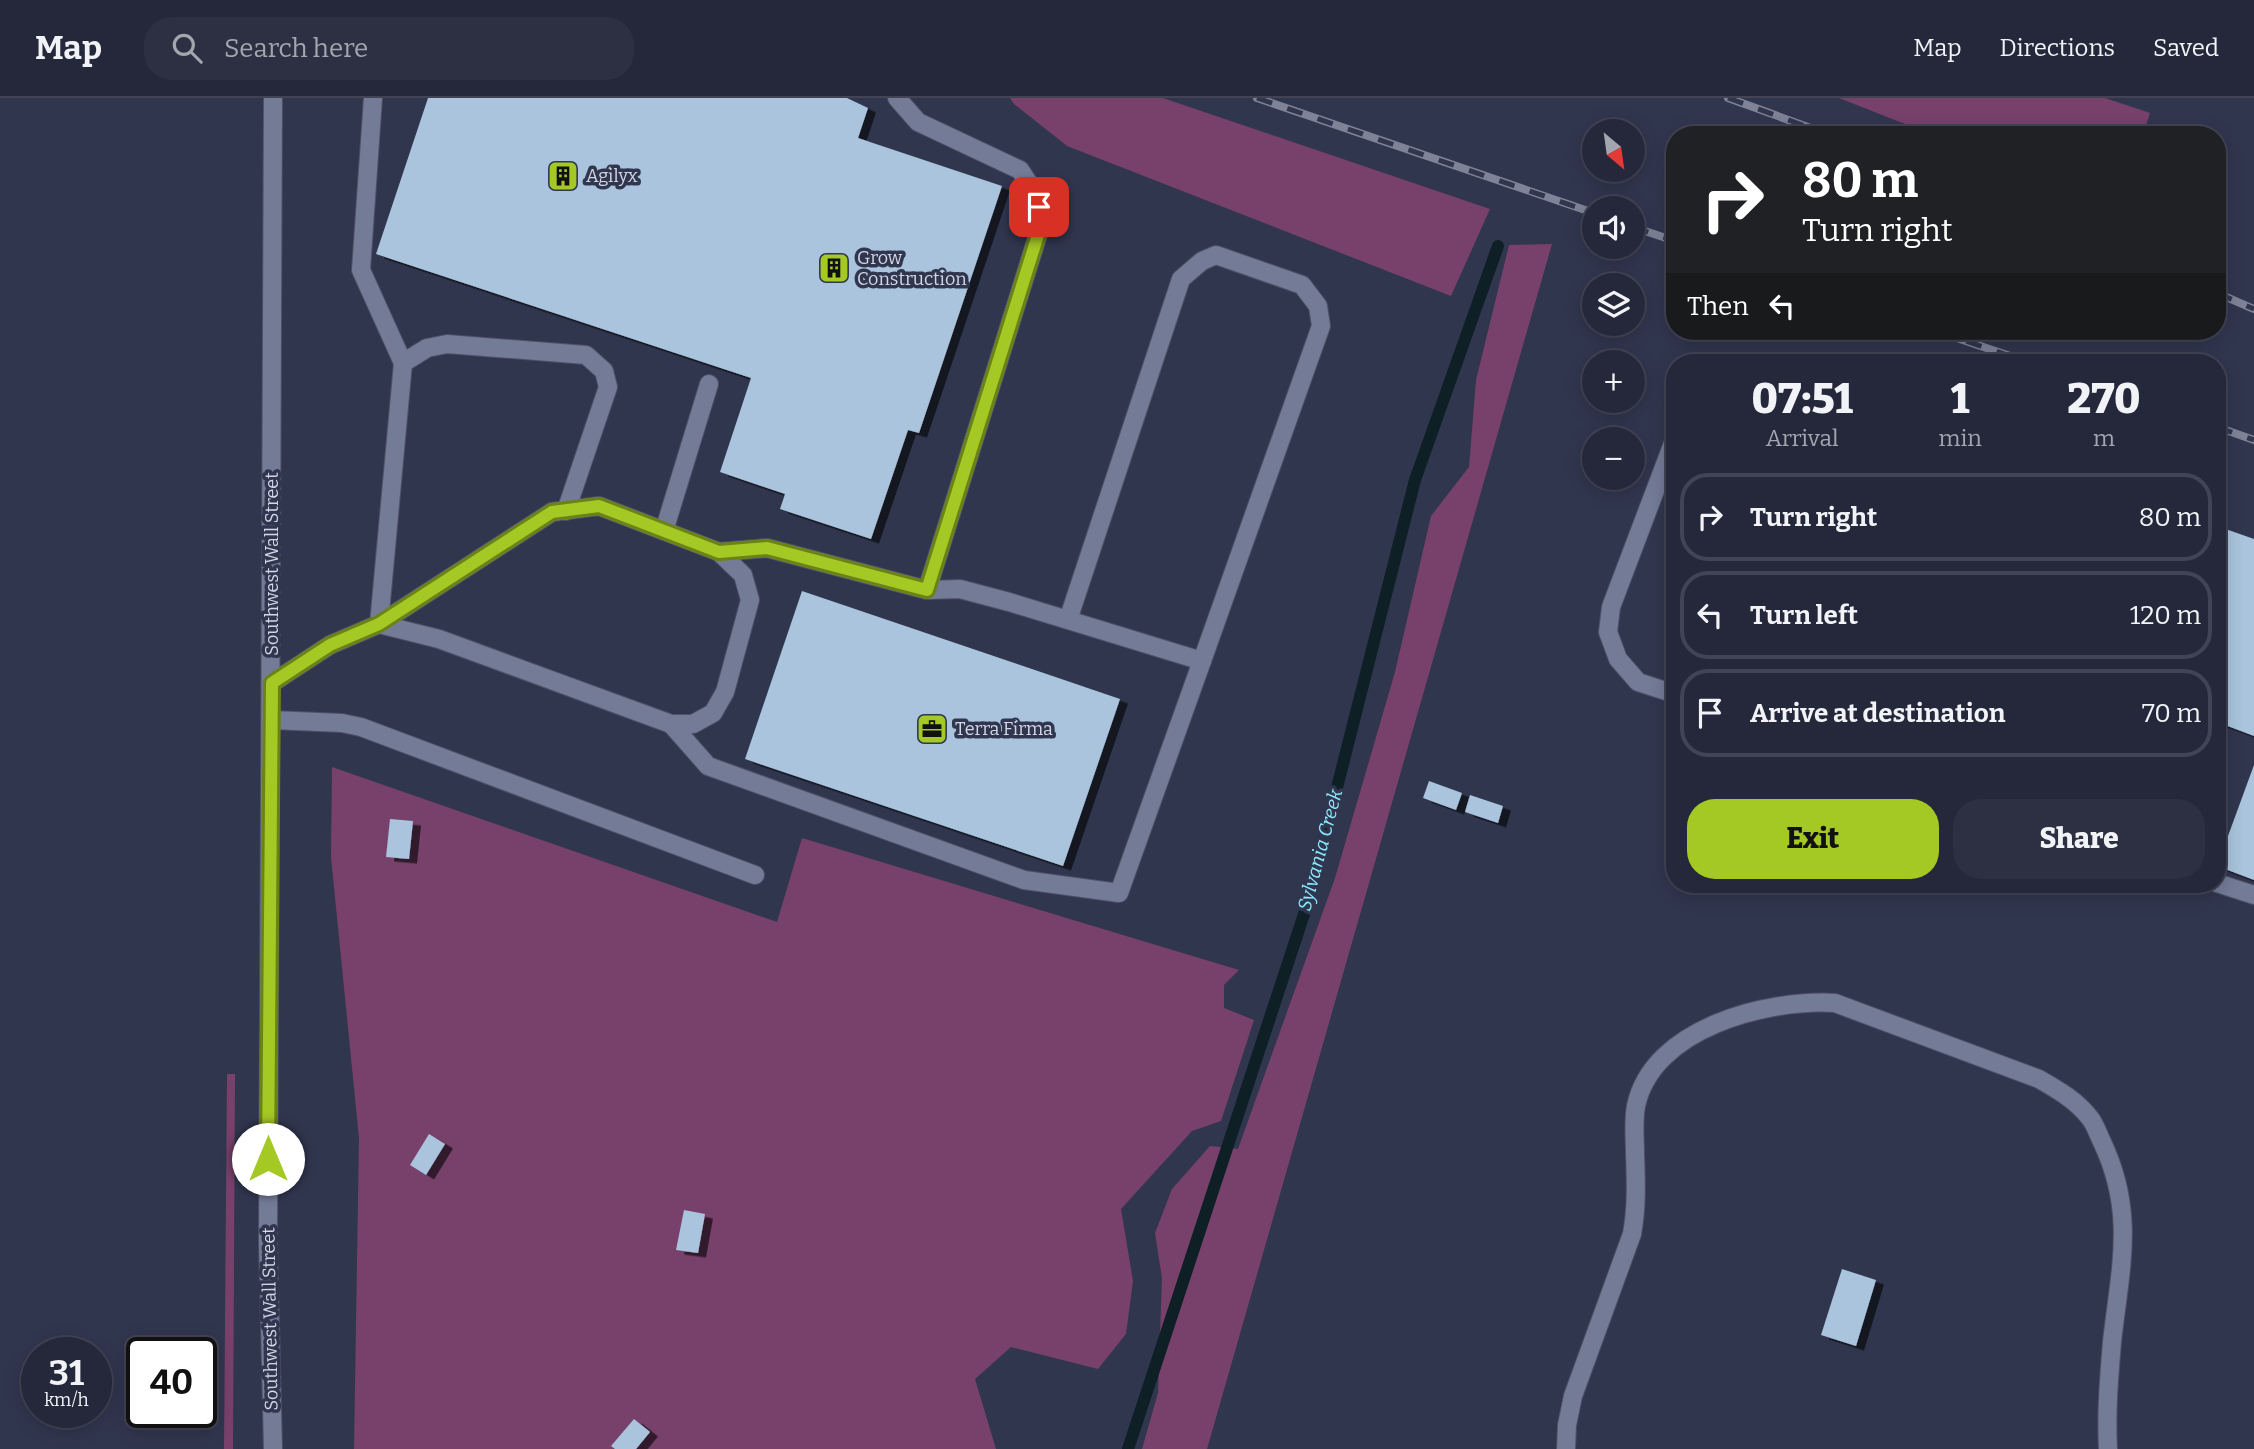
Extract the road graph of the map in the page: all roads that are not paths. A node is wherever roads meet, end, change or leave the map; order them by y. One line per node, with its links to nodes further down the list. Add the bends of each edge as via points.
1 (273, 98): 14 (street, Southwest Wall Street)
2 (373, 98): 4 (street, via 361,270)
3 (897, 98): 10 (street, via 918,122 1020,170 1035,193 1042,222)
4 (402, 363): 7 (street, via 427,348 447,344 586,355 604,371 608,387); 12 (street)
5 (709, 384): 8 (street)
6 (1666, 462): 15 (street, via 1611,607 1608,632 1618,659 1638,682)
7 (566, 510): 8 (street, via 599,506); 12 (street, via 552,512)
8 (664, 531): 9 (street)
9 (719, 552): 10 (street, via 767,548); 17 (street, via 743,575 750,600 725,692 713,713 692,724)
10 (927, 590): 11 (street, via 960,589)
11 (1068, 620): 13 (street); 13 (street, via 1181,279 1216,255 1302,285 1318,306 1321,326)
12 (379, 624): 14 (street, via 330,645); 17 (street, via 439,639)
13 (1202, 661): 17 (street, via 1119,892 1024,880 708,766)
14 (272, 683): 16 (street, Southwest Wall Street)
15 (1666, 691)
16 (272, 720): 18 (street, via 361,727); 21 (street, Southwest Wall Street, via 268,1241)
17 (671, 724)
18 (755, 875)
19 (2226, 886): 20 (street)
20 (2254, 895)
21 (272, 1449)
22 (1566, 1449): 23 (street, via 1573,1396 1632,1234 1636,1106 1648,1073 1694,1034 1730,1018 1810,1001 1835,1003 2039,1079 2071,1098 2091,1119 2109,1157 2124,1235 2106,1414)
23 (2108, 1449)

